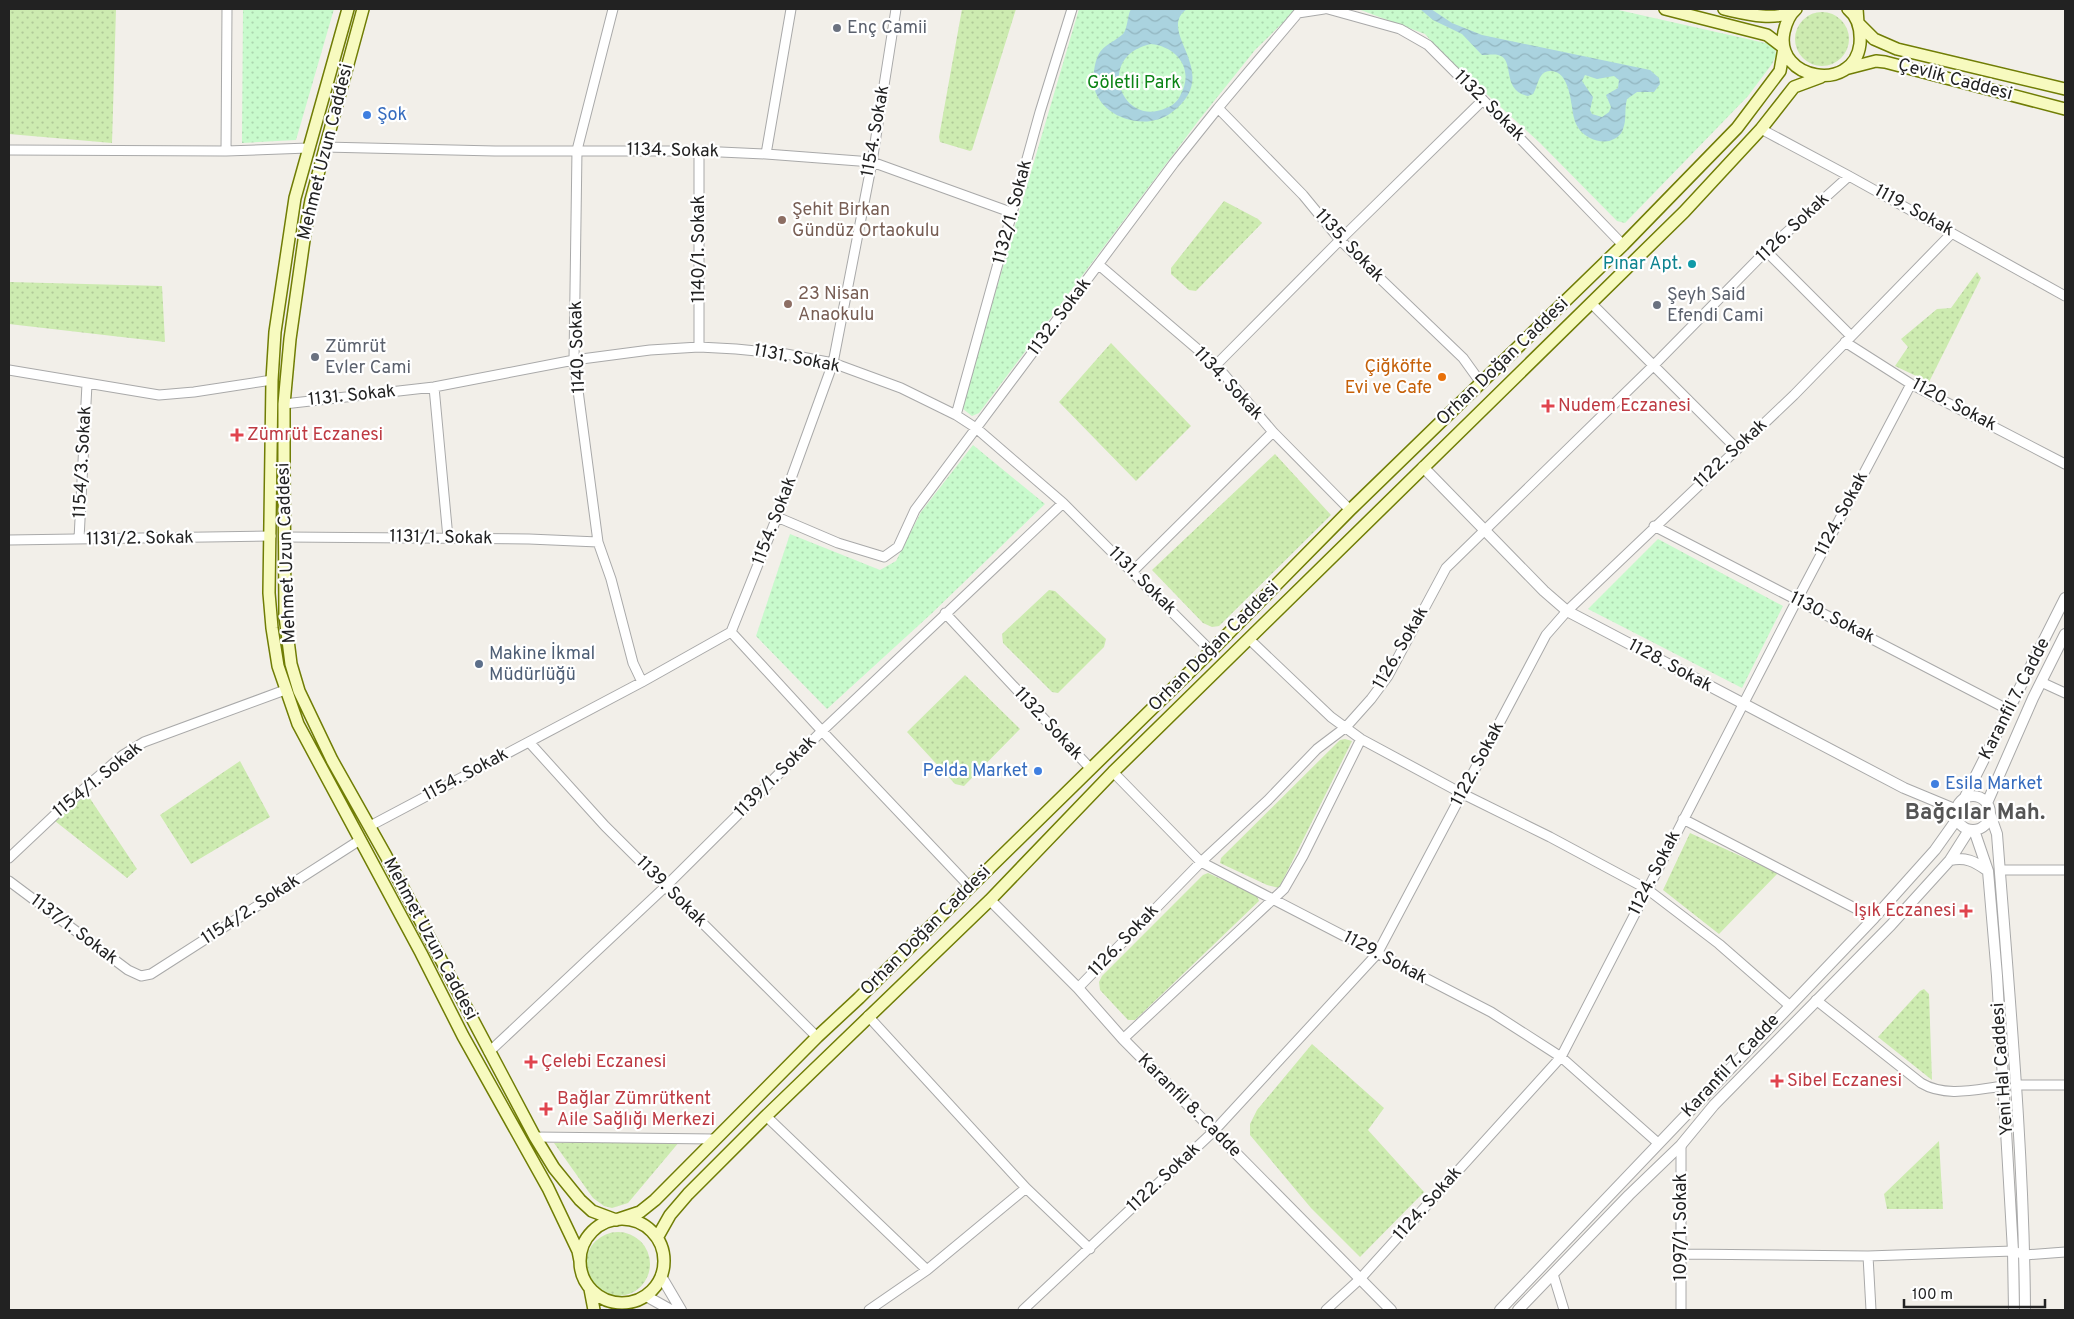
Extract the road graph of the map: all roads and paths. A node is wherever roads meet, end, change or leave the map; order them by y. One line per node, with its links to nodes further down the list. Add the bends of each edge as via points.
1 (227, 9): 28 (street)
2 (348, 9): 25 (main road)
3 (363, 9): 24 (main road, Mehmet Uzun Caddesi)
4 (613, 9): 27 (street, 1140. Sokak)
5 (791, 9): 30 (street)
6 (896, 9): 31 (street, 1154. Sokak)
7 (1072, 9): 33 (street, 1132/1. Sokak)
8 (1326, 9): 20 (street, 1132. Sokak, via 1400,29 1428,45); 21 (street, 1132. Sokak, via 1298,14)
9 (1665, 9): 16 (main road, via 1767,35)
10 (1724, 9): 14 (main road)
11 (1848, 9): 15 (main road, Çevlik Caddesi)
12 (1858, 9): 15 (main road)
13 (1795, 10): 14 (main road, via 1780,17); 16 (main road, Orhan Doğan Caddesi, via 1786,23)
14 (1745, 11)
15 (1858, 23): 17 (main road, via 1859,49); 19 (main road, Çevlik Caddesi, via 1874,39 1897,49)
16 (1784, 48): 18 (main road, via 1798,68); 36 (main road, Orhan Doğan Caddesi, via 1780,71 1737,128)
17 (1845, 69): 18 (main road, Çevlik Caddesi, via 1834,75); 22 (main road, Çevlik Caddesi, via 1876,61 1885,62)
18 (1821, 76): 23 (main road, Çevlik Caddesi, via 1794,87)
19 (2065, 89)
20 (1483, 100): 35 (street); 36 (street, 1132. Sokak)
21 (1218, 108): 35 (street, 1135. Sokak, via 1303,195); 38 (street, 1132. Sokak)
22 (2065, 109)
23 (1760, 129): 32 (street, 1119. Sokak); 40 (main road, Çevlik Caddesi, via 1684,212)
24 (324, 147): 27 (street, 1134. Sokak); 53 (main road, Mehmet Uzun Caddesi, via 305,232)
25 (308, 148): 28 (street); 48 (main road, via 295,198 275,332)
26 (9, 150): 28 (street)
27 (577, 150): 29 (street, 1134. Sokak); 43 (street, 1140. Sokak)
28 (226, 151)
29 (699, 151): 30 (street, 1134. Sokak); 42 (street, 1140/1. Sokak)
30 (766, 154): 31 (street, 1134. Sokak)
31 (872, 162): 33 (street, 1134. Sokak); 44 (street, 1154. Sokak)
32 (1849, 176): 34 (street, 1119. Sokak); 37 (street, 1126. Sokak)
33 (1013, 213): 54 (street, 1132/1. Sokak)
34 (1952, 233): 39 (street, 1119. Sokak); 41 (street, 1122. Sokak)
35 (1340, 240): 45 (street); 49 (street, 1135. Sokak, via 1463,358)
36 (1623, 245): 49 (main road, Orhan Doğan Caddesi)
37 (1766, 251): 41 (street, 1120. Sokak); 46 (street, 1126. Sokak)
38 (1099, 266): 45 (street, 1134. Sokak); 55 (street, 1132. Sokak)
39 (2065, 296)
40 (1591, 303): 46 (street); 59 (main road, Çevlik Caddesi)
41 (1848, 339): 51 (street, 1120. Sokak); 57 (street, 1122. Sokak)
42 (699, 347): 43 (street, 1131. Sokak); 44 (street, 1131. Sokak, via 786,354)
43 (574, 360): 52 (street, 1131. Sokak); 70 (street, 1140. Sokak)
44 (834, 363): 54 (street, 1131. Sokak, via 901,388); 62 (street, 1154. Sokak)
45 (1216, 365): 56 (street, 1134. Sokak)
46 (1653, 366): 57 (street); 64 (street, 1126. Sokak)
47 (9, 370): 50 (street)
48 (272, 380): 50 (street, via 159,395); 65 (main road)
49 (1481, 383): 61 (main road, Orhan Doğan Caddesi)
50 (87, 384): 68 (street, 1154/3. Sokak)
51 (1912, 384): 58 (street, 1120. Sokak); 73 (street, 1124. Sokak)
52 (434, 387): 53 (street, 1131. Sokak); 67 (street)
53 (284, 404): 66 (main road, Mehmet Uzun Caddesi)
54 (956, 415): 55 (street, 1131. Sokak)
55 (976, 428): 60 (street, 1131. Sokak); 62 (street, 1132. Sokak, via 915,510 898,547 888,556 838,543)
56 (1273, 432): 61 (street, 1134. Sokak); 71 (street)
57 (1737, 449): 63 (street, 1122. Sokak)
58 (2065, 464)
59 (1423, 467): 64 (street, 1128. Sokak); 78 (main road, Çevlik Caddesi)
60 (1063, 503): 71 (street, 1131. Sokak); 75 (street, 1139/1. Sokak)
61 (1350, 510): 79 (main road, Orhan Doğan Caddesi)
62 (777, 517): 76 (street, 1154. Sokak)
63 (1654, 526): 73 (street, 1130. Sokak); 74 (street, 1122. Sokak)
64 (1485, 531): 74 (street, 1128. Sokak); 86 (street, 1126. Sokak, via 1446,568 1388,676)
65 (271, 536): 68 (street, 1131/2. Sokak); 82 (main road, via 269,593 272,628)
66 (285, 537): 67 (street, 1131/1. Sokak); 98 (main road, Mehmet Uzun Caddesi, via 286,616 299,691 332,760)
67 (448, 538): 70 (street, 1131/1. Sokak)
68 (79, 539): 69 (street, 1131/2. Sokak)
69 (9, 540)
70 (598, 542): 80 (street, 1140. Sokak, via 633,662)
71 (1133, 571): 79 (street, 1131. Sokak)
72 (2065, 598): 85 (street, Karanfil 7. Cadde)
73 (1797, 600): 84 (street, 1124. Sokak); 85 (street, 1130. Sokak)
74 (1567, 611): 84 (street, 1128. Sokak); 92 (street, 1122. Sokak, via 1546,635)
75 (945, 613): 87 (street, 1139/1. Sokak); 90 (street, 1132. Sokak)
76 (731, 632): 80 (street, 1154. Sokak); 87 (street)
77 (2065, 634): 81 (street, Karanfil 7. Cadde)
78 (1249, 639): 86 (street, via 1331,717); 91 (main road, Çevlik Caddesi)
79 (1211, 651): 90 (main road, Orhan Doğan Caddesi)
80 (642, 682): 89 (street, 1154. Sokak)
81 (2041, 682): 83 (street); 94 (street, Karanfil 7. Cadde)
82 (285, 690): 100 (main road, via 298,724); 101 (street, 1154/1. Sokak, via 144,742 123,755)
83 (2065, 693)
84 (1744, 705): 96 (street, 1128. Sokak); 97 (street, 1124. Sokak)
85 (2009, 710): 93 (street, Karanfil 7. Cadde)
86 (1346, 727): 88 (street); 103 (street, 1126. Sokak, via 1317,749)
87 (822, 731): 108 (street, 1139/1. Sokak); 109 (street)
88 (1361, 739): 92 (street); 112 (street, via 1303,856 1284,889)
89 (529, 742): 98 (street, 1154. Sokak); 108 (street, 1139. Sokak, via 604,826)
90 (1090, 768): 109 (main road, Orhan Doğan Caddesi)
91 (1113, 772): 103 (street, 1129. Sokak); 111 (main road, Çevlik Caddesi)
92 (1462, 794): 110 (street); 114 (street, 1122. Sokak)
93 (1964, 800): 94 (street, via 1978,797); 96 (street)
94 (1987, 803): 95 (street)
95 (1990, 814): 99 (street, via 1982,828); 105 (street, via 1997,834)
96 (1957, 815): 99 (street, via 1962,826); 113 (street, Karanfil 7. Cadde, via 1935,850)
97 (1683, 819): 110 (street, 1124. Sokak); 113 (street)
98 (370, 826): 122 (main road, Mehmet Uzun Caddesi)
99 (1972, 830): 102 (street, Karanfil 7. Cadde); 104 (street, Yeni Hal Caddesi)
100 (360, 840): 115 (street, 1154/2. Sokak, via 151,974); 142 (main road, via 463,1036 548,1188 578,1251)
101 (9, 858)
102 (1950, 860): 104 (street, via 1973,860); 117 (street, Karanfil 7. Cadde)
103 (1201, 862): 112 (street, 1129. Sokak); 116 (street, 1126. Sokak)
104 (1988, 870): 125 (street, Yeni Hal Caddesi)
105 (2000, 870): 106 (street); 124 (street)
106 (2065, 870)
107 (9, 881): 115 (street, 1137/1. Sokak, via 128,970)
108 (665, 887): 120 (street, 1139. Sokak); 122 (street, 1139/1. Sokak)
109 (970, 887): 120 (main road, Orhan Doğan Caddesi)
110 (1647, 889): 118 (street, via 1719,944); 123 (street, 1124. Sokak)
111 (990, 900): 116 (street, Karanfil 8. Cadde); 119 (main road, Çevlik Caddesi)
112 (1272, 900): 114 (street, 1129. Sokak); 121 (street)
113 (1874, 918): 118 (street, Karanfil 7. Cadde)
114 (1378, 954): 123 (street, 1129. Sokak, via 1491,1012); 128 (street, 1122. Sokak)
115 (141, 976)
116 (1078, 988): 121 (street, Karanfil 8. Cadde)
117 (1816, 1000): 125 (street, via 1933,1090 1945,1092); 132 (street, Karanfil 7. Cadde, via 1714,1105)
118 (1789, 1005): 131 (street, Karanfil 7. Cadde)
119 (868, 1016): 127 (main road, Çevlik Caddesi); 133 (street)
120 (818, 1037): 130 (main road, Orhan Doğan Caddesi)
121 (1123, 1039): 128 (street, Karanfil 8. Cadde)
122 (489, 1052): 129 (main road, Mehmet Uzun Caddesi)
123 (1561, 1057): 131 (street, 1129. Sokak); 146 (street, 1124. Sokak)
124 (2017, 1085): 126 (street); 140 (street)
125 (2004, 1086): 137 (street, Yeni Hal Caddesi)
126 (2065, 1086)
127 (766, 1116): 135 (main road, Çevlik Caddesi, via 688,1194 670,1215); 143 (street)
128 (1214, 1131): 136 (street, 1122. Sokak); 146 (street, Karanfil 8. Cadde)
129 (535, 1137): 130 (street); 134 (main road, Mehmet Uzun Caddesi, via 554,1168 580,1200 592,1211)
130 (715, 1139): 134 (main road, Orhan Doğan Caddesi, via 655,1200 640,1212)
131 (1658, 1143): 157 (street, Karanfil 7. Cadde)
132 (1681, 1145): 139 (street, 1097/1. Sokak); 144 (street, Karanfil 7. Cadde)
133 (1026, 1188): 136 (street); 143 (street)
134 (616, 1220): 135 (main road, via 639,1223); 142 (main road, via 604,1223 590,1234 581,1250)
135 (657, 1238): 145 (main road, via 664,1263)
136 (1090, 1249): 154 (street, 1122. Sokak)
137 (2013, 1251): 140 (street); 141 (street); 162 (street, Yeni Hal Caddesi)
138 (2065, 1252): 140 (street)
139 (1681, 1254): 141 (street); 160 (street, 1097/1. Sokak)
140 (2025, 1255): 163 (street)
141 (1868, 1256): 161 (street)
142 (580, 1262): 147 (main road, via 584,1281)
143 (927, 1270): 153 (street)
144 (1554, 1274): 158 (street, Karanfil 7. Cadde); 159 (street)
145 (661, 1276): 148 (main road); 152 (street)
146 (1360, 1278): 155 (street, 1124. Sokak); 156 (street, Karanfil 8. Cadde)
147 (590, 1289): 149 (main road, via 610,1302); 150 (main road)
148 (646, 1296): 149 (main road); 151 (street)
149 (632, 1306)
150 (594, 1310)
151 (670, 1310)
152 (681, 1310)
153 (869, 1310)
154 (1023, 1310)
155 (1326, 1310)
156 (1391, 1310)
157 (1500, 1310)
158 (1518, 1310)
159 (1564, 1310)
160 (1681, 1310)
161 (1871, 1310)
162 (2014, 1310)
163 (2025, 1310)

